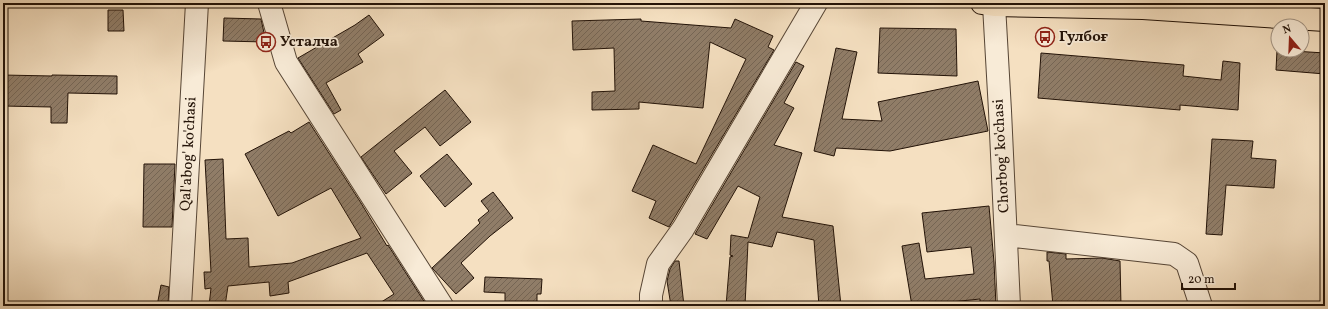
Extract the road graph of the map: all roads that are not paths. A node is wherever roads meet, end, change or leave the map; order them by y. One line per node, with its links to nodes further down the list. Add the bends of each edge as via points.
1 (197, 3): 7 (street, Qal'abog' ko'chasi)
2 (269, 3): 8 (street, via 286,62)
3 (816, 3): 9 (street, via 683,229 658,264)
4 (988, 4): 5 (main road, via 1143,8); 6 (street, Сhorbog' ko'chasi)
5 (1325, 20)
6 (1006, 234): 10 (street, Сhorbog' ko'chasi); 11 (street, via 1174,254 1187,263)
7 (180, 306)
8 (442, 306)
9 (651, 306)
10 (1009, 306)
11 (1200, 306)

